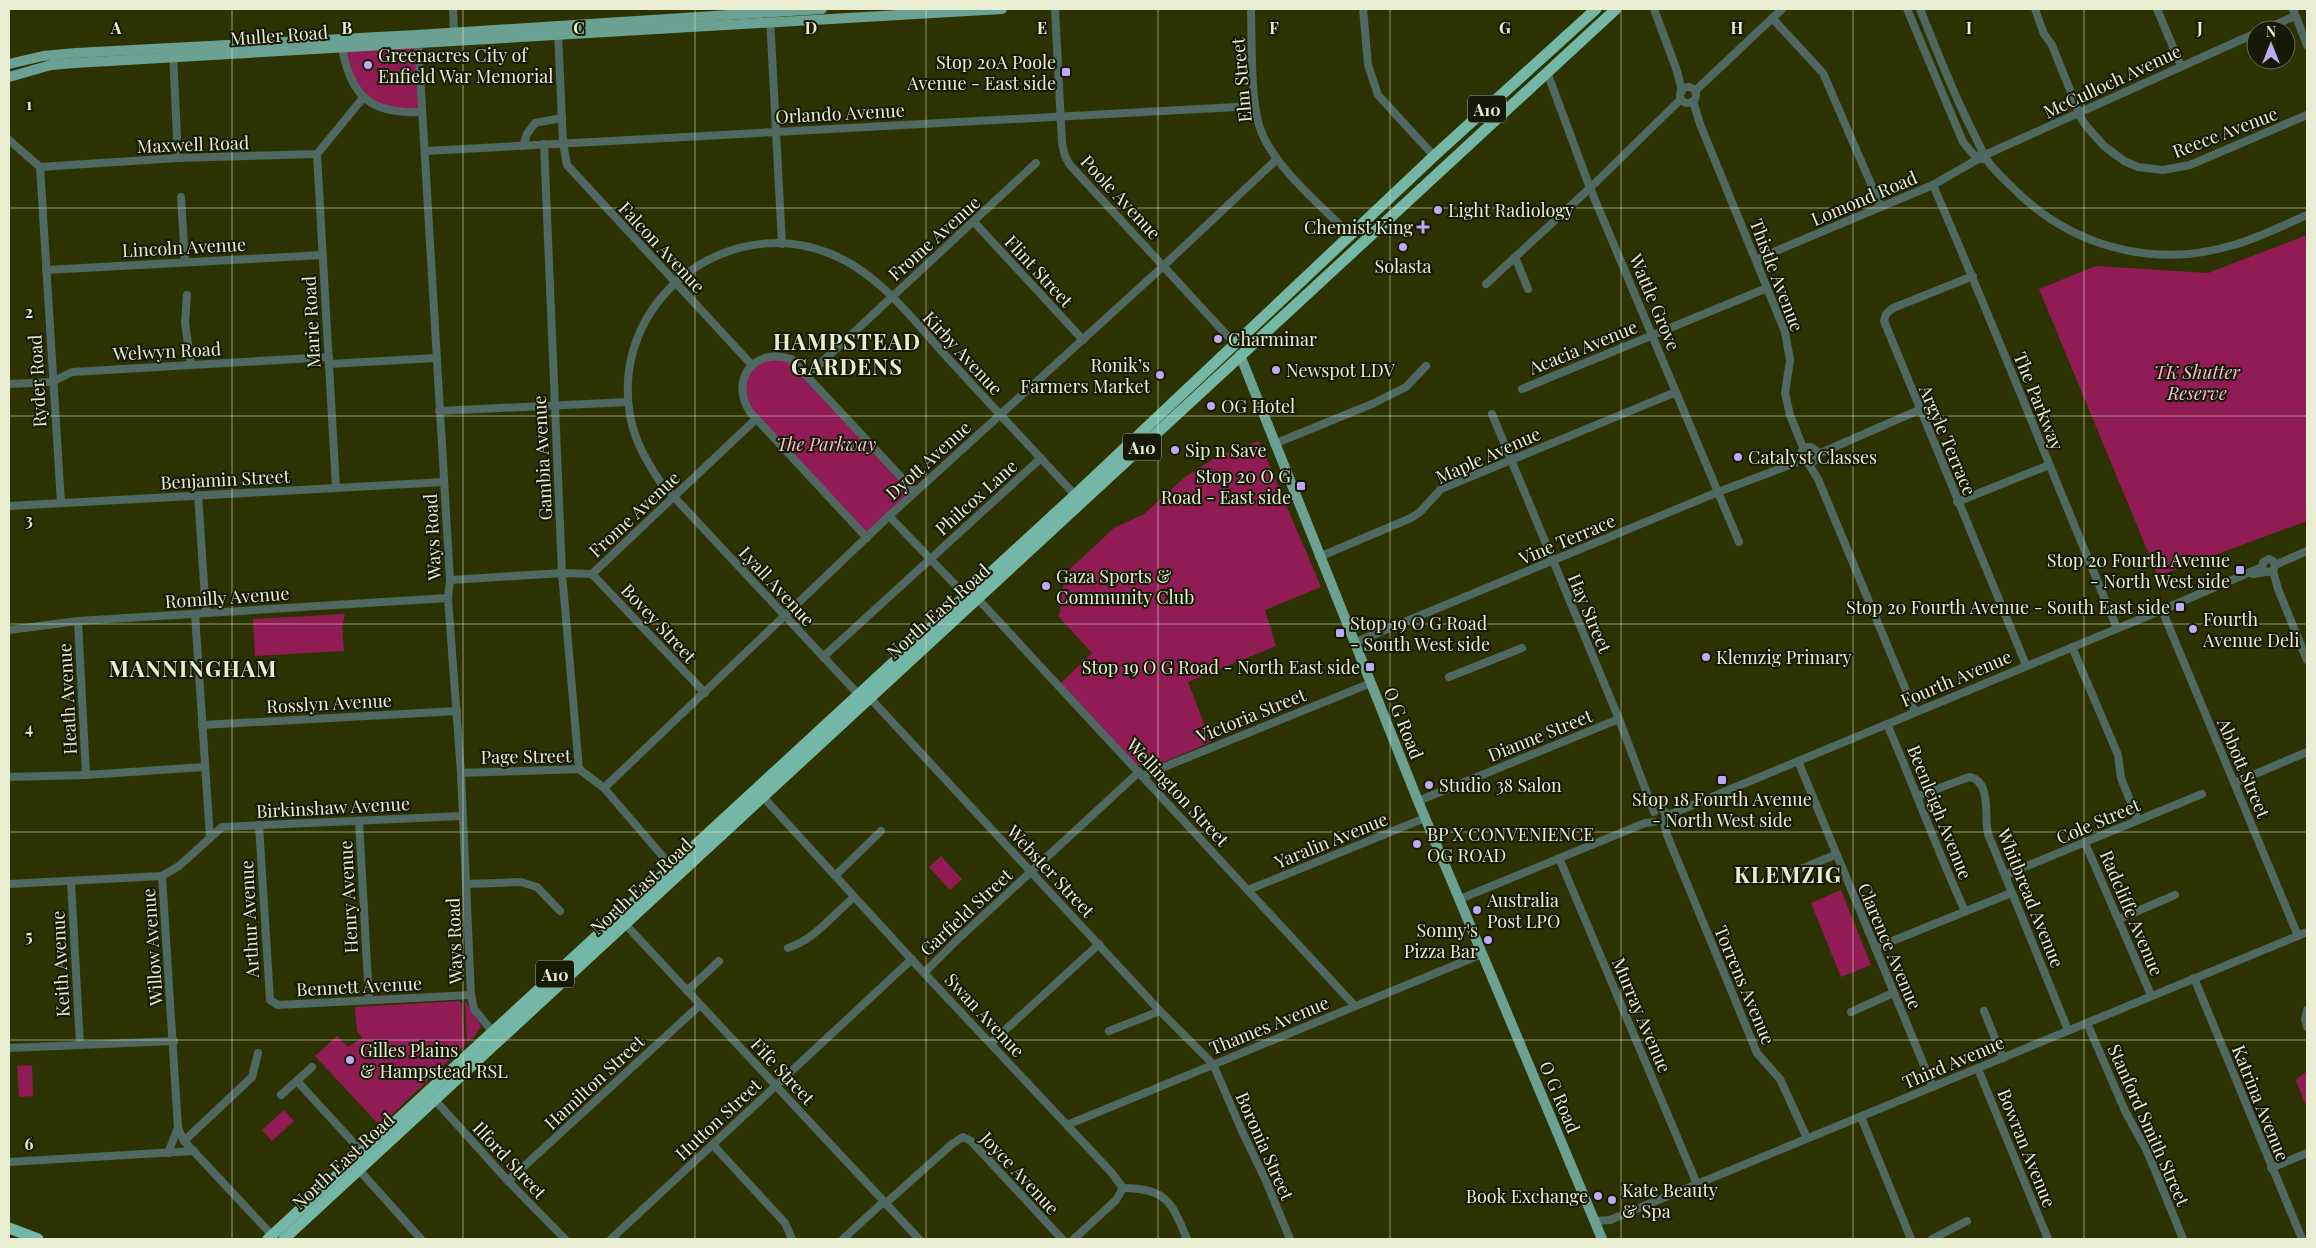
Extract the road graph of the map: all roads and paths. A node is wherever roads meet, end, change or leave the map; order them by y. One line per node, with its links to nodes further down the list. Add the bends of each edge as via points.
1 (453, 9): 24 (street)
2 (822, 9): 19 (main road, Muller Road)
3 (1002, 9): 16 (main road, Muller Road)
4 (1055, 9): 43 (street, Poole Avenue)
5 (1251, 9): 39 (street, Elm Street)
6 (1363, 9): 52 (street, via 1368,65 1378,95)
7 (1596, 9): 32 (highway, North East Road / A10)
8 (1616, 9): 35 (highway, North East Road / A10)
9 (1647, 9): 20 (street, Thistle Avenue)
10 (1654, 9): 20 (street, Thistle Avenue)
11 (1782, 9): 21 (street)
12 (1907, 9): 31 (street)
13 (1920, 9): 30 (street)
14 (2035, 9): 41 (street, Reece Avenue)
15 (2157, 9): 34 (street)
16 (898, 12): 19 (main road, Muller Road)
17 (2294, 12): 22 (street); 27 (street)
18 (726, 16): 19 (main road, Muller Road); 23 (main road, Muller Road)
19 (770, 17): 45 (street)
20 (1656, 18): 37 (street, Thistle Avenue)
21 (1772, 18): 37 (street); 62 (street, via 1823,73)
22 (2280, 20)
23 (558, 30): 24 (main road, Muller Road); 44 (street, Falcon Avenue)
24 (454, 37): 26 (main road, Muller Road)
25 (2246, 37): 34 (street, McCulloch Avenue)
26 (418, 39): 28 (main road, Muller Road); 29 (main road, Muller Road); 40 (street, Ways Road)
27 (2307, 45)
28 (342, 48): 29 (main road, Muller Road); 38 (street, via 351,80)
29 (173, 53): 33 (main road, Muller Road, via 43,56); 36 (main road, Muller Road, via 59,65); 53 (street)
30 (1939, 56): 31 (street); 55 (street)
31 (1928, 61): 55 (street, via 1963,142 1973,154)
32 (1540, 62): 35 (highway); 52 (highway, North East Road / A10)
33 (9, 64)
34 (2181, 66): 41 (street, McCulloch Avenue)
35 (1547, 72): 58 (highway, North East Road / A10); 60 (street, Wattle Grove)
36 (9, 77)
37 (1688, 95): 60 (street); 70 (street, Thistle Avenue)
38 (363, 98): 40 (street, via 381,109 400,113); 51 (street)
39 (1255, 106): 43 (street, Orlando Avenue); 54 (street, Elm Street, via 1260,130)
40 (421, 112): 50 (street, Ways Road)
41 (2079, 113): 42 (street, Reece Avenue, via 2104,146 2124,161 2138,167 2163,170 2190,165); 55 (street, McCulloch Avenue)
42 (2307, 115)
43 (1061, 116): 45 (street, Orlando Avenue); 72 (street, Poole Avenue, via 1062,144 1070,165)
44 (562, 118): 48 (street, Falcon Avenue); 49 (street, via 535,123)
45 (776, 132): 48 (street, Orlando Avenue); 66 (street)
46 (9, 140): 57 (street)
47 (544, 144): 48 (street, Orlando Avenue); 49 (street, Orlando Avenue); 95 (street, Gambia Avenue)
48 (563, 144): 75 (street, Falcon Avenue, via 567,165)
49 (523, 146): 50 (street, Orlando Avenue)
50 (426, 151): 84 (street, Ways Road)
51 (317, 154): 53 (street, Maxwell Road); 68 (street, Marie Road)
52 (1434, 156): 58 (highway); 65 (highway, North East Road / A10)
53 (178, 158): 57 (street, Maxwell Road)
54 (1277, 159): 65 (street, Elm Street); 72 (street, Dyott Avenue)
55 (1985, 159): 59 (street, Lomond Road); 63 (street, via 2046,218 2083,238 2128,252 2160,255 2210,251 2254,238)
56 (1036, 163): 64 (street, Frome Avenue)
57 (40, 167): 73 (street, Ryder Road)
58 (1444, 167): 67 (highway, North East Road / A10)
59 (1934, 185): 62 (street, Lomond Road); 74 (street, The Parkway)
60 (1590, 188): 69 (street); 81 (street, Wattle Grove)
61 (180, 197): 71 (street)
62 (1881, 207): 70 (street, Lomond Road)
63 (2307, 215)
64 (974, 222): 80 (street, Frome Avenue); 82 (street, Flint Street)
65 (1350, 235): 67 (highway); 83 (highway, North East Road / A10)
66 (782, 244): 75 (street, Kirby Avenue, via 728,250 700,264); 80 (street, Kirby Avenue, via 832,254 855,267)
67 (1360, 246): 83 (highway, North East Road / A10)
68 (322, 255): 71 (street, Lincoln Avenue); 85 (street, Marie Road)
69 (1515, 257): 76 (street); 78 (street)
70 (1757, 259): 77 (street, Thistle Avenue)
71 (185, 262): 73 (street, Lincoln Avenue)
72 (1164, 265): 82 (street, Dyott Avenue); 83 (street, Poole Avenue)
73 (46, 270): 90 (street, Ryder Road)
74 (1973, 276): 96 (street, Argyle Terrace, via 1893,308 1884,316 1886,329); 105 (street, The Parkway)
75 (676, 283): 86 (street, Falcon Avenue); 94 (street, Lyall Avenue, via 655,306 637,338 629,370)
76 (1486, 284)
77 (1767, 288): 81 (street, Acacia Avenue); 102 (street, Thistle Avenue, via 1790,352 1785,393 1790,415)
78 (1528, 289)
79 (187, 295): 87 (street, via 185,324)
80 (891, 297): 89 (street, Frome Avenue); 99 (street, Kirby Avenue)
81 (1654, 334): 92 (street, Acacia Avenue); 93 (street, Wattle Grove)
82 (1083, 340): 99 (street, Dyott Avenue)
83 (1238, 350): 101 (main road, O G Road); 112 (highway, North East Road / A10)
84 (436, 358): 85 (street, Welwyn Road); 97 (street, Ways Road)
85 (329, 361): 87 (street, Welwyn Road); 107 (street, Marie Road)
86 (751, 364): 89 (street, via 768,356 783,356); 100 (street, via 743,380 742,397)
87 (191, 365): 90 (street, Welwyn Road, via 72,372)
88 (1426, 366): 101 (street, via 1398,391)
89 (808, 375): 108 (street)
90 (52, 382): 91 (street, Welwyn Road); 114 (street, Ryder Road)
91 (9, 384)
92 (1522, 389)
93 (1676, 392): 104 (street, Maple Avenue); 109 (street, Wattle Grove)
94 (628, 402): 95 (street); 111 (street, Lyall Avenue, via 641,450 661,483)
95 (554, 406): 97 (street); 124 (street, Gambia Avenue)
96 (1919, 410): 102 (street, Vine Terrace); 113 (street, Argyle Terrace)
97 (439, 411): 106 (street, Ways Road)
98 (1492, 414): 104 (street, Hay Street)
99 (1001, 415): 103 (street, Kirby Avenue); 108 (street, Dyott Avenue)
100 (756, 419): 111 (street, Frome Avenue); 117 (street)
101 (1274, 444): 120 (main road, O G Road)
102 (1809, 455): 109 (street, Vine Terrace); 148 (street, Thistle Avenue)
103 (1041, 458): 112 (street, Kirby Avenue); 121 (street, Philcox Lane)
104 (1511, 461): 120 (street, Maple Avenue, via 1441,489 1411,518); 122 (street, Hay Street)
105 (2049, 466): 113 (street); 135 (street, The Parkway)
106 (444, 482): 107 (street, Benjamin Street); 126 (street, Ways Road)
107 (336, 488): 110 (street, Benjamin Street)
108 (915, 492): 116 (street, Dyott Avenue)
109 (1718, 492): 118 (street, Wattle Grove); 122 (street, Vine Terrace)
110 (198, 495): 114 (street, Benjamin Street); 132 (street)
111 (676, 497): 125 (street, Frome Avenue); 133 (street, Lyall Avenue)
112 (1078, 499): 127 (highway, North East Road / A10); 129 (highway, North East Road / A10)
113 (1957, 502): 142 (street, Argyle Terrace)
114 (60, 503): 115 (street, Benjamin Street)
115 (9, 506)
116 (889, 516): 117 (street, Dyott Avenue); 121 (street)
117 (866, 538): 133 (street, Dyott Avenue)
118 (1739, 542)
119 (2307, 551): 123 (street, Fourth Avenue)
120 (1319, 557): 137 (main road, O G Road)
121 (930, 559): 127 (street); 140 (street, Philcox Lane)
122 (1552, 561): 137 (street, Vine Terrace); 149 (street, Hay Street)
123 (2270, 568): 130 (street, Fourth Avenue); 141 (street)
124 (562, 573): 125 (street, Frome Avenue); 126 (street, Frome Avenue); 155 (street, Gambia Avenue)
125 (592, 574): 145 (street, Bovey Street)
126 (450, 580): 128 (street, Ways Road)
127 (966, 595): 129 (highway); 146 (highway, North East Road / A10)
128 (448, 598): 132 (street, Romilly Avenue); 147 (street, Ways Road)
129 (978, 599): 146 (highway, North East Road / A10); 157 (street, Wellington Street)
130 (2162, 610): 135 (street, Fourth Avenue); 160 (street, Abbott Street)
131 (195, 614): 132 (street, Romilly Avenue); 134 (street, Romilly Avenue); 151 (street)
132 (206, 614)
133 (784, 615): 140 (street, Lyall Avenue); 145 (street, Dyott Avenue)
134 (78, 621): 136 (street, Romilly Avenue); 158 (street, Heath Avenue)
135 (2117, 628): 138 (street, Fourth Avenue)
136 (9, 630)
137 (1356, 642): 144 (main road, O G Road)
138 (2072, 647): 142 (street, Fourth Avenue); 169 (street, via 2118,756 2121,778)
139 (1522, 648): 143 (street)
140 (823, 657): 146 (street, Lyall Avenue)
141 (2307, 660)
142 (2026, 665): 148 (street, Fourth Avenue)
143 (1449, 677)
144 (1371, 683): 157 (street, Victoria Street); 165 (main road, O G Road)
145 (705, 693): 161 (street, Dyott Avenue)
146 (863, 696): 162 (highway, North East Road / A10); 178 (street, Webster Street)
147 (457, 711): 151 (street, Rosslyn Avenue); 156 (street, Ways Road)
148 (1914, 712): 150 (street, Fourth Avenue)
149 (1619, 719): 165 (street, Dianne Street); 167 (street, Hay Street)
150 (1887, 724): 153 (street, Fourth Avenue); 164 (street, Beenleigh Avenue)
151 (202, 725): 154 (street)
152 (2307, 752): 160 (street)
153 (1798, 761): 167 (street, Fourth Avenue); 175 (street, Clarence Avenue)
154 (204, 767): 158 (street); 173 (street)
155 (579, 769): 156 (street, Page Street); 161 (street, Page Street)
156 (461, 773): 166 (street, Ways Road)
157 (1140, 774): 178 (street, Garfield Street); 186 (street, Wellington Street)
158 (86, 775): 159 (street)
159 (9, 777)
160 (2234, 783): 196 (street, Abbott Street)
161 (604, 788): 177 (street, Page Street)
162 (759, 793): 177 (highway, North East Road / A10); 182 (street, Swan Avenue)
163 (2202, 794): 169 (street, Cole Street)
164 (1918, 796): 180 (street, Whitbread Avenue, via 1974,777 1986,799 1986,828); 192 (street, Beenleigh Avenue, via 1939,854)
165 (1418, 801): 168 (main road, O G Road)
166 (462, 816): 170 (street, Birkinshaw Avenue); 185 (street, Ways Road)
167 (1659, 816): 176 (street, Fourth Avenue); 239 (street, Torrens Avenue, via 1757,1053 1780,1079)
168 (1425, 818): 186 (street, Yaralin Avenue); 190 (main road, O G Road)
169 (2138, 820): 174 (street, Cole Street)
170 (359, 821): 171 (street, Birkinshaw Avenue); 209 (street, Henry Avenue)
171 (259, 825): 173 (street, Birkinshaw Avenue, via 222,827); 211 (street, Arthur Avenue, via 268,992 270,1000)
172 (881, 831): 182 (street)
173 (210, 838): 181 (street, Willow Avenue, via 179,866)
174 (2085, 843): 180 (street, Cole Street); 193 (street, Radcliffe Avenue)
175 (1835, 854): 179 (street); 199 (street, Clarence Avenue)
176 (1559, 858): 190 (street, Fourth Avenue); 250 (street, Murray Avenue)
177 (675, 870): 194 (highway, North East Road / A10)
178 (1031, 871): 197 (street, Webster Street); 203 (street, Garfield Street)
179 (1791, 873)
180 (2005, 875): 187 (street, Whitbread Avenue)
181 (162, 876): 183 (street); 222 (street, Willow Avenue)
182 (835, 876): 189 (street, Swan Avenue)
183 (71, 881): 184 (street); 224 (street, Keith Avenue)
184 (9, 884)
185 (467, 884): 191 (street, via 521,882 536,887); 207 (street, Ways Road)
186 (1248, 890): 212 (street, Wellington Street)
187 (2011, 893): 192 (street); 219 (street, Whitbread Avenue)
188 (2175, 895): 193 (street)
189 (854, 897): 198 (street, via 808,938); 201 (street, Swan Avenue)
190 (1460, 899): 200 (main road, O G Road)
191 (560, 911)
192 (1965, 911): 199 (street)
193 (2119, 919): 208 (street, Radcliffe Avenue)
194 (622, 921): 205 (street, Fife Street); 221 (highway, North East Road / A10)
195 (2307, 932): 196 (street, Third Avenue)
196 (2298, 936): 204 (street, Third Avenue)
197 (1099, 944): 214 (street, Webster Street); 223 (street)
198 (788, 948)
199 (1874, 948): 206 (street, Clarence Avenue)
200 (1482, 954): 212 (street, Thames Avenue); 255 (main road, O G Road)
201 (912, 960): 203 (street, Swan Avenue); 232 (street, Hutton Street)
202 (719, 961): 205 (street)
203 (924, 972): 223 (street, Swan Avenue)
204 (2194, 978): 208 (street, Third Avenue); 248 (street, Katrina Avenue)
205 (687, 990): 210 (street, Fife Street)
206 (1894, 993): 216 (street); 233 (street, Clarence Avenue)
207 (471, 995): 209 (street, Bennett Avenue); 221 (street, Ways Road, via 474,1008)
208 (2151, 995): 217 (street, Third Avenue)
209 (369, 1000): 211 (street, Bennett Avenue)
210 (700, 1004): 232 (street, Fife Street); 249 (street, Hamilton Street)
211 (278, 1006)
212 (1355, 1006): 228 (street, Thames Avenue)
213 (2307, 1010): 218 (street)
214 (1160, 1011): 220 (street); 228 (street, Webster Street)
215 (1984, 1011): 227 (street)
216 (1852, 1012)
217 (2087, 1023): 219 (street, Third Avenue); 274 (street, Stanford Smith Street, via 2126,1113 2147,1151)
218 (2307, 1027)
219 (2068, 1030): 227 (street, Third Avenue)
220 (1108, 1031)
221 (496, 1035): 235 (highway, North East Road / A10)
222 (174, 1041): 224 (street); 238 (street, Willow Avenue)
223 (991, 1042): 237 (street, Swan Avenue)
224 (80, 1045): 225 (street)
225 (9, 1048)
226 (258, 1053): 240 (street, via 252,1077)
227 (2003, 1058): 230 (street, Third Avenue)
228 (1213, 1064): 237 (street, Thames Avenue); 270 (street, Boronia Street)
229 (312, 1067): 231 (street)
230 (1978, 1068): 233 (street, Third Avenue); 273 (street, Bowran Avenue)
231 (296, 1081): 234 (street); 243 (street)
232 (776, 1086): 241 (street, Hutton Street); 252 (street, Fife Street)
233 (1933, 1087): 236 (street, Third Avenue)
234 (281, 1096)
235 (431, 1096): 243 (highway, North East Road / A10); 247 (highway, North East Road / A10); 249 (street, Ilford Street)
236 (1861, 1117): 239 (street, Third Avenue); 271 (street)
237 (1067, 1125): 251 (street, Swan Avenue)
238 (178, 1128): 240 (street, Willow Avenue); 244 (street)
239 (1807, 1138): 250 (street, Third Avenue)
240 (184, 1141): 242 (street, Willow Avenue)
241 (714, 1145): 263 (street, Hutton Street); 264 (street, via 785,1223)
242 (194, 1151): 244 (street); 258 (street, Willow Avenue)
243 (362, 1152): 247 (highway, North East Road / A10)
244 (168, 1153): 246 (street)
245 (2307, 1153): 248 (street)
246 (9, 1162)
247 (356, 1166): 258 (highway, North East Road / A10); 260 (highway, North East Road / A10); 261 (street)
248 (2272, 1168): 275 (street, Katrina Avenue)
249 (508, 1181): 262 (street, Ilford Street)
250 (1697, 1184): 253 (street, Third Avenue)
251 (1123, 1188): 268 (street, via 1116,1200); 269 (street, via 1135,1188 1166,1199 1177,1213)
252 (886, 1203): 265 (street); 266 (street, Fife Street); 267 (street, Joyce Avenue, via 963,1137)
253 (1610, 1220): 255 (street, Third Avenue); 257 (street, Third Avenue)
254 (1967, 1220): 272 (street)
255 (1594, 1221): 257 (main road, O G Road)
256 (9, 1228): 259 (highway)
257 (1601, 1236)
258 (270, 1237)
259 (38, 1239)
260 (284, 1239)
261 (421, 1239)
262 (565, 1239)
263 (610, 1239)
264 (792, 1239)
265 (843, 1239)
266 (919, 1239)
267 (1062, 1239)
268 (1074, 1239)
269 (1187, 1239)
270 (1290, 1239)
271 (1911, 1239)
272 (1932, 1239)
273 (2048, 1239)
274 (2183, 1239)
275 (2302, 1239)

